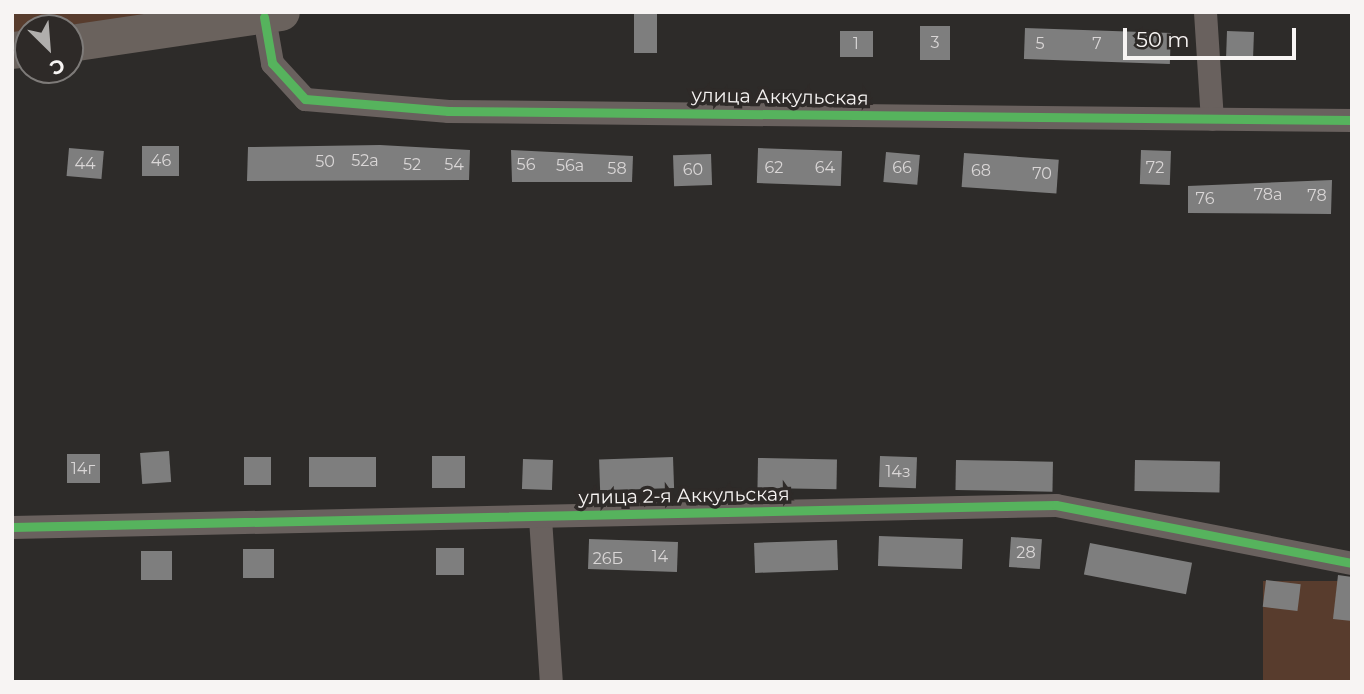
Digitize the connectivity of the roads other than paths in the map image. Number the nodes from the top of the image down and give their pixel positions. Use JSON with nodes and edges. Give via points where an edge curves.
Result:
{"nodes":[{"id":1,"x":1205,"y":12,"type":"edge"},
{"id":2,"x":273,"y":15,"type":"edge"},
{"id":3,"x":84,"y":41,"type":"edge"},
{"id":4,"x":1212,"y":119,"type":"junction"},
{"id":5,"x":1352,"y":120,"type":"edge"},
{"id":6,"x":540,"y":518,"type":"junction"},
{"id":7,"x":12,"y":527,"type":"edge"},
{"id":8,"x":1352,"y":563,"type":"edge"},
{"id":9,"x":551,"y":682,"type":"edge"}],
"edges":[{"from":1,"to":4,"type":"street"},
{"from":2,"to":3,"type":"main road"},
{"from":2,"to":4,"type":"street","name":"улица Аккульская","via":[[272,63],[305,100],[448,111]]},
{"from":4,"to":5,"type":"street","name":"улица Аккульская"},
{"from":6,"to":7,"type":"street","name":"улица 2-я Аккульская"},
{"from":6,"to":8,"type":"street","name":"улица 2-я Аккульская","via":[[1056,505]]},
{"from":6,"to":9,"type":"street"}]}
